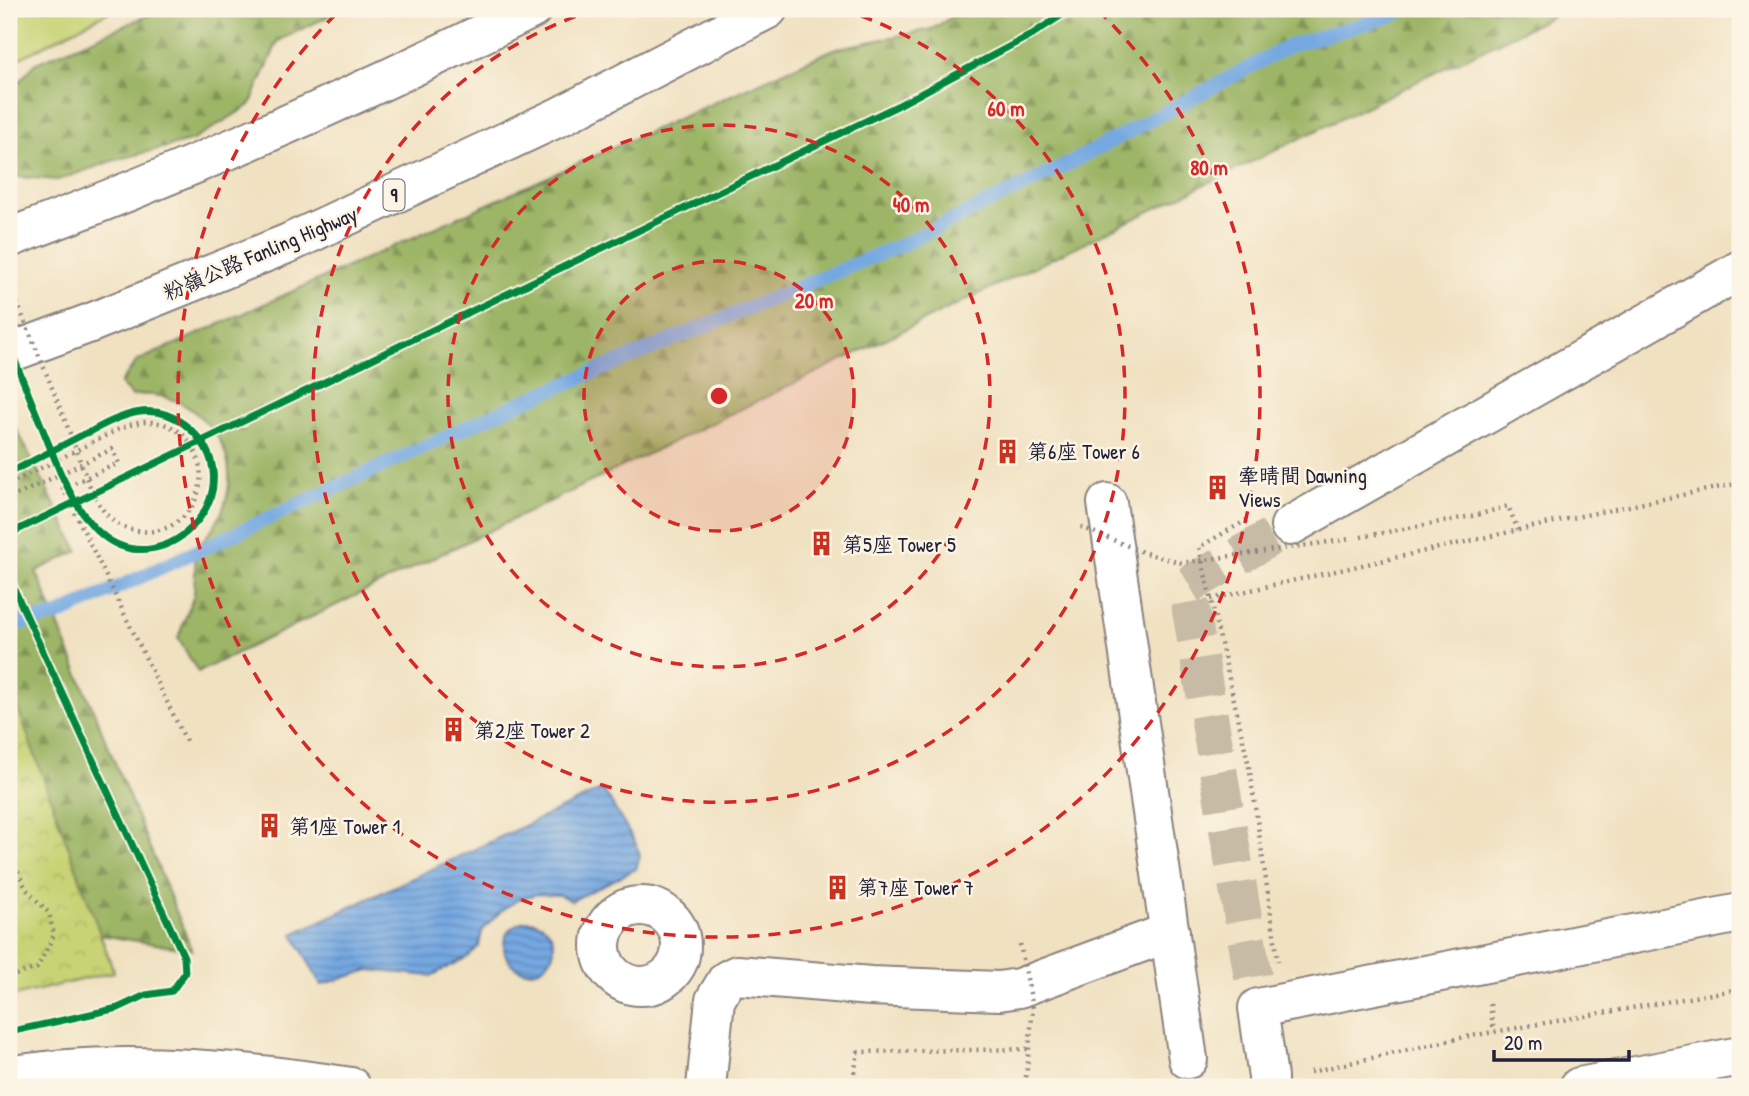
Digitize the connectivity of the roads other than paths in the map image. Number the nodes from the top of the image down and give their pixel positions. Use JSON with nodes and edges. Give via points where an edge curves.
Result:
{"nodes":[{"id":1,"x":532,"y":9,"type":"edge"},
{"id":2,"x":768,"y":9,"type":"edge"},
{"id":3,"x":9,"y":238,"type":"edge"},
{"id":4,"x":1740,"y":270,"type":"edge"},
{"id":5,"x":9,"y":353,"type":"edge"},
{"id":6,"x":1094,"y":515,"type":"road end"},
{"id":7,"x":1274,"y":519,"type":"tunnel mouth"},
{"id":8,"x":1740,"y":913,"type":"edge"},
{"id":9,"x":677,"y":928,"type":"junction"},
{"id":10,"x":1170,"y":932,"type":"junction"},
{"id":11,"x":665,"y":977,"type":"junction"},
{"id":12,"x":715,"y":1000,"type":"junction"},
{"id":13,"x":710,"y":1038,"type":"junction"},
{"id":14,"x":1740,"y":1056,"type":"edge"},
{"id":15,"x":1176,"y":1072,"type":"road end"},
{"id":16,"x":9,"y":1076,"type":"edge"},
{"id":17,"x":92,"y":1078,"type":"edge"},
{"id":18,"x":1676,"y":1079,"type":"edge"},
{"id":19,"x":1268,"y":1082,"type":"edge"},
{"id":20,"x":1625,"y":1083,"type":"edge"},
{"id":21,"x":308,"y":1084,"type":"edge"},
{"id":22,"x":352,"y":1087,"type":"edge"},
{"id":23,"x":706,"y":1087,"type":"edge"},
{"id":24,"x":1579,"y":1087,"type":"edge"}],
"edges":[{"from":1,"to":3,"type":"main road","via":[[312,115]]},
{"from":2,"to":5,"type":"main road","name":"粉嶺公路 Fanling Highway","number":"9","via":[[561,116],[289,243]]},
{"from":4,"to":7,"type":"main road"},
{"from":6,"to":10,"type":"main road"},
{"from":8,"to":19,"type":"main road","via":[[1264,986]]},
{"from":9,"to":11,"type":"main road","via":[[681,952]]},
{"from":9,"to":11,"type":"main road","via":[[660,910],[633,906],[620,911],[603,933],[603,960],[621,981],[647,986]]},
{"from":9,"to":12,"type":"main road"},
{"from":10,"to":12,"type":"main road","via":[[1019,988],[871,986],[737,975],[727,980]]},
{"from":10,"to":15,"type":"main road"},
{"from":11,"to":13,"type":"main road","via":[[704,1021]]},
{"from":12,"to":13,"type":"main road"},
{"from":13,"to":23,"type":"main road"},
{"from":14,"to":18,"type":"main road"},
{"from":16,"to":17,"type":"main road"},
{"from":17,"to":21,"type":"main road","via":[[164,1068]]},
{"from":18,"to":20,"type":"main road"},
{"from":20,"to":24,"type":"main road"},
{"from":21,"to":22,"type":"main road"}]}
